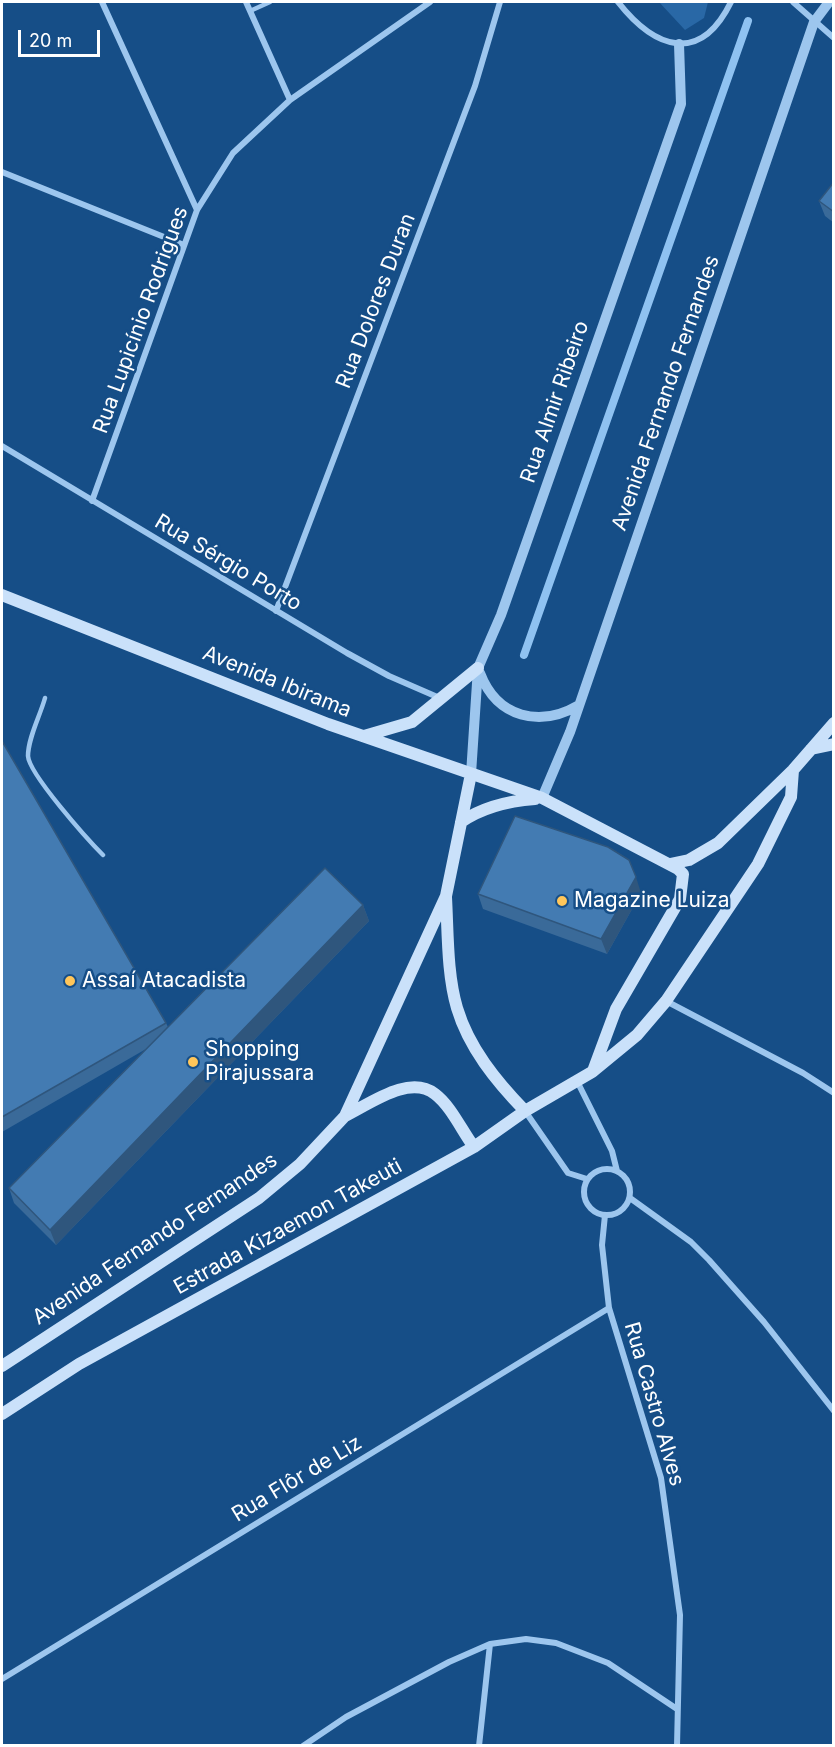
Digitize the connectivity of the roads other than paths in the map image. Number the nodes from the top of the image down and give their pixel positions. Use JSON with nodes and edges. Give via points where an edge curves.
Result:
{"nodes":[{"id":1,"x":102,"y":2,"type":"edge"},
{"id":2,"x":246,"y":2,"type":"edge"},
{"id":3,"x":270,"y":2,"type":"edge"},
{"id":4,"x":430,"y":2,"type":"edge"},
{"id":5,"x":501,"y":2,"type":"edge"},
{"id":6,"x":618,"y":2,"type":"edge"},
{"id":7,"x":731,"y":2,"type":"edge"},
{"id":8,"x":793,"y":2,"type":"edge"},
{"id":9,"x":829,"y":2,"type":"edge"},
{"id":10,"x":250,"y":11,"type":"junction"},
{"id":11,"x":814,"y":22,"type":"junction"},
{"id":12,"x":834,"y":38,"type":"edge"},
{"id":13,"x":679,"y":44,"type":"junction"},
{"id":14,"x":290,"y":100,"type":"junction"},
{"id":15,"x":2,"y":172,"type":"edge"},
{"id":16,"x":197,"y":210,"type":"junction"},
{"id":17,"x":184,"y":244,"type":"junction"},
{"id":18,"x":2,"y":446,"type":"edge"},
{"id":19,"x":92,"y":501,"type":"junction"},
{"id":20,"x":2,"y":595,"type":"edge"},
{"id":21,"x":276,"y":610,"type":"junction"},
{"id":22,"x":478,"y":668,"type":"junction"},
{"id":23,"x":45,"y":698,"type":"dead end"},
{"id":24,"x":442,"y":699,"type":"junction"},
{"id":25,"x":579,"y":705,"type":"junction"},
{"id":26,"x":834,"y":723,"type":"edge"},
{"id":27,"x":363,"y":736,"type":"junction"},
{"id":28,"x":834,"y":744,"type":"edge"},
{"id":29,"x":810,"y":749,"type":"junction"},
{"id":30,"x":793,"y":770,"type":"junction"},
{"id":31,"x":471,"y":774,"type":"junction"},
{"id":32,"x":542,"y":798,"type":"junction"},
{"id":33,"x":461,"y":822,"type":"junction"},
{"id":34,"x":103,"y":855,"type":"dead end"},
{"id":35,"x":670,"y":864,"type":"junction"},
{"id":36,"x":446,"y":896,"type":"junction"},
{"id":37,"x":666,"y":1001,"type":"junction"},
{"id":38,"x":592,"y":1072,"type":"junction"},
{"id":39,"x":577,"y":1081,"type":"junction"},
{"id":40,"x":834,"y":1093,"type":"edge"},
{"id":41,"x":525,"y":1111,"type":"junction"},
{"id":42,"x":345,"y":1116,"type":"junction"},
{"id":43,"x":474,"y":1147,"type":"junction"},
{"id":44,"x":617,"y":1171,"type":"junction"},
{"id":45,"x":587,"y":1179,"type":"junction"},
{"id":46,"x":630,"y":1198,"type":"junction"},
{"id":47,"x":605,"y":1215,"type":"junction"},
{"id":48,"x":609,"y":1308,"type":"junction"},
{"id":49,"x":2,"y":1366,"type":"edge"},
{"id":50,"x":834,"y":1411,"type":"edge"},
{"id":51,"x":2,"y":1414,"type":"edge"},
{"id":52,"x":490,"y":1644,"type":"junction"},
{"id":53,"x":2,"y":1679,"type":"edge"},
{"id":54,"x":677,"y":1709,"type":"junction"},
{"id":55,"x":303,"y":1746,"type":"edge"},
{"id":56,"x":479,"y":1746,"type":"edge"},
{"id":57,"x":677,"y":1746,"type":"edge"}],
"edges":[{"from":1,"to":16,"type":"street"},
{"from":2,"to":10,"type":"street"},
{"from":3,"to":10,"type":"lane"},
{"from":4,"to":14,"type":"street","name":"Rua Lupicínio Rodrigues"},
{"from":5,"to":21,"type":"street","name":"Rua Dolores Duran","via":[[475,86]]},
{"from":6,"to":13,"type":"street","via":[[646,30],[662,41]]},
{"from":7,"to":13,"type":"street","via":[[710,34]]},
{"from":8,"to":11,"type":"street"},
{"from":9,"to":11,"type":"street","name":"Avenida Fernando Fernandes"},
{"from":10,"to":14,"type":"street"},
{"from":11,"to":12,"type":"street"},
{"from":11,"to":25,"type":"street","name":"Avenida Fernando Fernandes"},
{"from":13,"to":22,"type":"street","name":"Rua Almir Ribeiro","via":[[681,104],[501,615]]},
{"from":14,"to":16,"type":"street","name":"Rua Lupicínio Rodrigues","via":[[233,153]]},
{"from":15,"to":17,"type":"street"},
{"from":16,"to":17,"type":"street","name":"Rua Lupicínio Rodrigues"},
{"from":17,"to":19,"type":"street","name":"Rua Lupicínio Rodrigues"},
{"from":18,"to":19,"type":"street","name":"Rua Sérgio Porto"},
{"from":19,"to":21,"type":"street","name":"Rua Sérgio Porto"},
{"from":20,"to":27,"type":"main road","name":"Avenida Ibirama"},
{"from":21,"to":24,"type":"street","name":"Rua Sérgio Porto","via":[[389,676]]},
{"from":22,"to":24,"type":"main road"},
{"from":22,"to":25,"type":"street","via":[[492,697],[520,714],[551,717]]},
{"from":22,"to":31,"type":"street","name":"Rua Almir Ribeiro"},
{"from":23,"to":34,"type":"lane","via":[[29,748],[31,766],[70,820]]},
{"from":24,"to":27,"type":"main road","via":[[412,722]]},
{"from":25,"to":32,"type":"street","name":"Avenida Fernando Fernandes"},
{"from":26,"to":29,"type":"main road"},
{"from":27,"to":31,"type":"main road","name":"Avenida Ibirama"},
{"from":28,"to":29,"type":"main road"},
{"from":29,"to":30,"type":"main road"},
{"from":30,"to":35,"type":"main road","via":[[714,846],[689,860]]},
{"from":30,"to":37,"type":"main road","name":"Estrada Kizaemon Takeuti","via":[[792,797],[758,864]]},
{"from":31,"to":32,"type":"main road","name":"Avenida Ibirama"},
{"from":31,"to":33,"type":"main road","name":"Avenida Fernando Fernandes"},
{"from":32,"to":33,"type":"main road","via":[[498,805]]},
{"from":32,"to":35,"type":"main road","name":"Avenida Ibirama"},
{"from":33,"to":36,"type":"main road","name":"Avenida Fernando Fernandes"},
{"from":35,"to":38,"type":"main road","via":[[683,874],[681,899],[616,1009]]},
{"from":36,"to":41,"type":"main road","via":[[456,1007],[495,1079]]},
{"from":36,"to":42,"type":"main road","name":"Avenida Fernando Fernandes"},
{"from":37,"to":38,"type":"main road","name":"Estrada Kizaemon Takeuti","via":[[637,1035]]},
{"from":37,"to":40,"type":"street"},
{"from":38,"to":39,"type":"main road","name":"Estrada Kizaemon Takeuti"},
{"from":39,"to":41,"type":"main road","name":"Estrada Kizaemon Takeuti"},
{"from":39,"to":44,"type":"street","via":[[612,1151]]},
{"from":41,"to":43,"type":"main road","name":"Estrada Kizaemon Takeuti"},
{"from":41,"to":45,"type":"street","via":[[568,1173]]},
{"from":42,"to":43,"type":"main road","via":[[398,1090],[415,1087],[435,1094]]},
{"from":42,"to":49,"type":"main road","name":"Avenida Fernando Fernandes","via":[[300,1164],[259,1198]]},
{"from":43,"to":51,"type":"main road","name":"Estrada Kizaemon Takeuti","via":[[79,1364]]},
{"from":44,"to":45,"type":"street","via":[[601,1169]]},
{"from":44,"to":46,"type":"street","via":[[628,1182]]},
{"from":45,"to":47,"type":"street","via":[[583,1194],[590,1208]]},
{"from":46,"to":47,"type":"street","via":[[620,1211]]},
{"from":46,"to":50,"type":"street","via":[[691,1242],[709,1260]]},
{"from":47,"to":48,"type":"street","name":"Rua Castro Alves","via":[[602,1245]]},
{"from":48,"to":53,"type":"street","name":"Rua Flôr de Liz"},
{"from":48,"to":54,"type":"street","name":"Rua Castro Alves","via":[[661,1479],[680,1615]]},
{"from":52,"to":54,"type":"street","via":[[526,1639],[556,1643],[608,1663]]},
{"from":52,"to":55,"type":"street","via":[[346,1718]]},
{"from":52,"to":56,"type":"street"},
{"from":54,"to":57,"type":"street","name":"Rua Castro Alves"}]}
